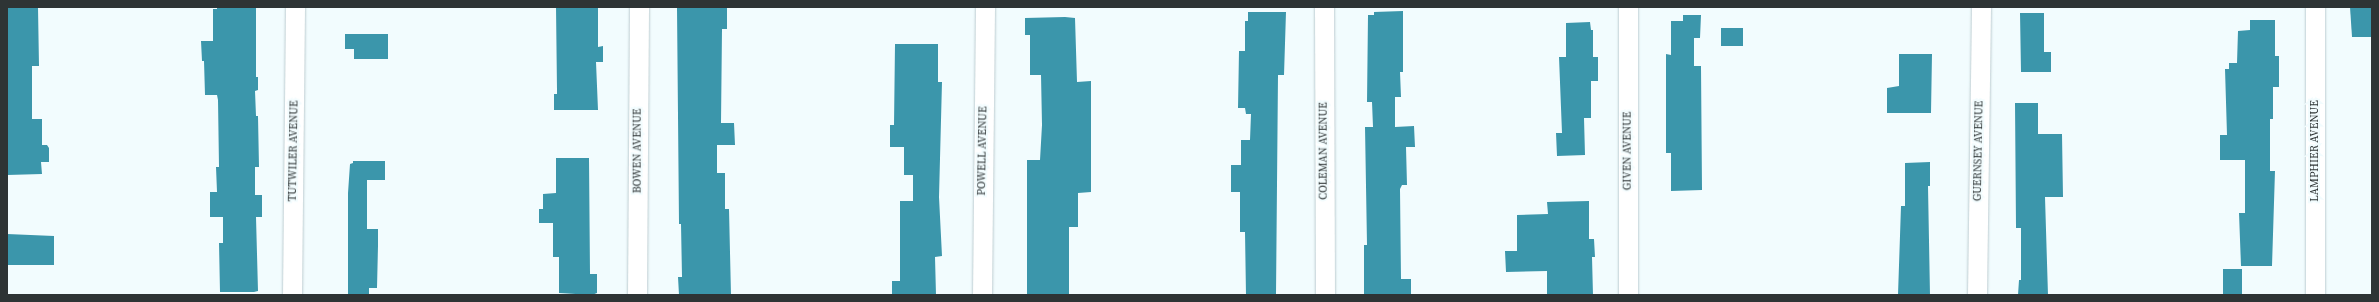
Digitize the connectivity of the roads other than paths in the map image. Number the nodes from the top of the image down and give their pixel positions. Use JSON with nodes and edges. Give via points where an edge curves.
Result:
{"nodes":[{"id":1,"x":295,"y":7,"type":"edge"},
{"id":2,"x":639,"y":7,"type":"edge"},
{"id":3,"x":984,"y":7,"type":"edge"},
{"id":4,"x":1324,"y":7,"type":"edge"},
{"id":5,"x":1628,"y":7,"type":"edge"},
{"id":6,"x":1981,"y":7,"type":"edge"},
{"id":7,"x":2315,"y":7,"type":"edge"},
{"id":8,"x":292,"y":295,"type":"edge"},
{"id":9,"x":637,"y":295,"type":"edge"},
{"id":10,"x":982,"y":295,"type":"edge"},
{"id":11,"x":1325,"y":295,"type":"edge"},
{"id":12,"x":1628,"y":295,"type":"edge"},
{"id":13,"x":1977,"y":295,"type":"edge"},
{"id":14,"x":2315,"y":295,"type":"edge"}],
"edges":[{"from":1,"to":8,"type":"street","name":"TUTWILER AVENUE"},
{"from":2,"to":9,"type":"street","name":"BOWEN AVENUE"},
{"from":3,"to":10,"type":"street","name":"POWELL AVENUE"},
{"from":4,"to":11,"type":"street","name":"COLEMAN AVENUE"},
{"from":5,"to":12,"type":"street","name":"GIVEN AVENUE"},
{"from":6,"to":13,"type":"street","name":"GUERNSEY AVENUE"},
{"from":7,"to":14,"type":"street","name":"LAMPHIER AVENUE"}]}
